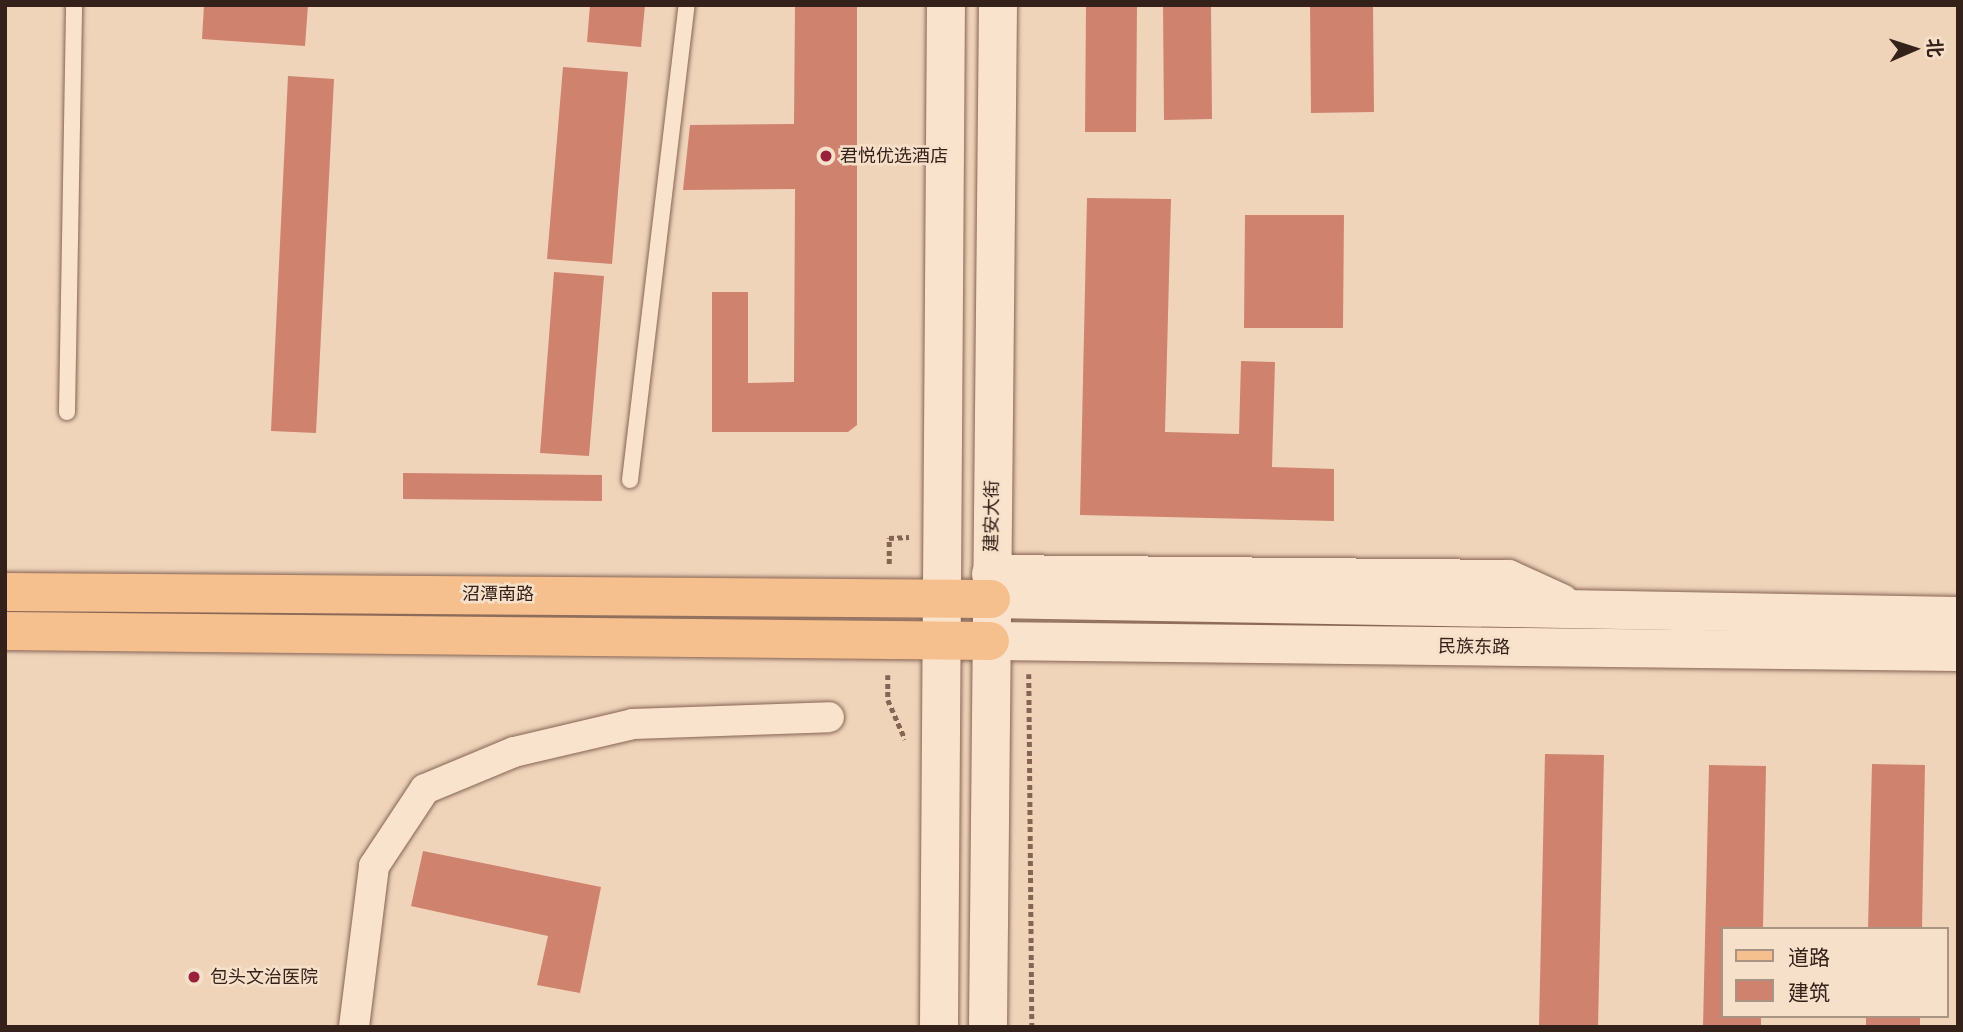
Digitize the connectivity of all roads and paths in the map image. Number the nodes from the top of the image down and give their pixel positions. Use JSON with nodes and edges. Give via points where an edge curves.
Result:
{"nodes":[{"id":1,"x":74,"y":5,"type":"edge"},
{"id":2,"x":687,"y":5,"type":"edge"},
{"id":3,"x":946,"y":5,"type":"edge"},
{"id":4,"x":998,"y":5,"type":"edge"},
{"id":5,"x":67,"y":412,"type":"dead end"},
{"id":6,"x":630,"y":480,"type":"dead end"},
{"id":7,"x":991,"y":587,"type":"junction"},
{"id":8,"x":5,"y":592,"type":"edge"},
{"id":9,"x":940,"y":596,"type":"junction"},
{"id":10,"x":1958,"y":616,"type":"edge"},
{"id":11,"x":5,"y":631,"type":"edge"},
{"id":12,"x":940,"y":640,"type":"junction"},
{"id":13,"x":990,"y":642,"type":"junction"},
{"id":14,"x":1030,"y":642,"type":"junction"},
{"id":15,"x":1958,"y":652,"type":"edge"},
{"id":16,"x":829,"y":718,"type":"dead end"},
{"id":17,"x":354,"y":1027,"type":"edge"},
{"id":18,"x":939,"y":1027,"type":"edge"},
{"id":19,"x":988,"y":1027,"type":"edge"},
{"id":20,"x":1032,"y":1027,"type":"edge"}],
"edges":[{"from":1,"to":5,"type":"lane"},
{"from":2,"to":6,"type":"lane"},
{"from":3,"to":9,"type":"main road"},
{"from":4,"to":7,"type":"main road","name":"建安大街"},
{"from":7,"to":9,"type":"main road","name":"沼潭南路"},
{"from":7,"to":10,"type":"main road","via":[[1576,610]]},
{"from":7,"to":13,"type":"main road","name":"建安大街"},
{"from":8,"to":9,"type":"main road","name":"沼潭南路"},
{"from":9,"to":12,"type":"main road"},
{"from":11,"to":12,"type":"main road"},
{"from":12,"to":13,"type":"main road"},
{"from":12,"to":18,"type":"main road"},
{"from":13,"to":14,"type":"main road","name":"民族东路"},
{"from":13,"to":19,"type":"main road","name":"建安大街"},
{"from":14,"to":15,"type":"main road","name":"民族东路"},
{"from":14,"to":20,"type":"path"},
{"from":16,"to":17,"type":"street","via":[[633,724],[514,752],[425,789],[374,866]]}]}
